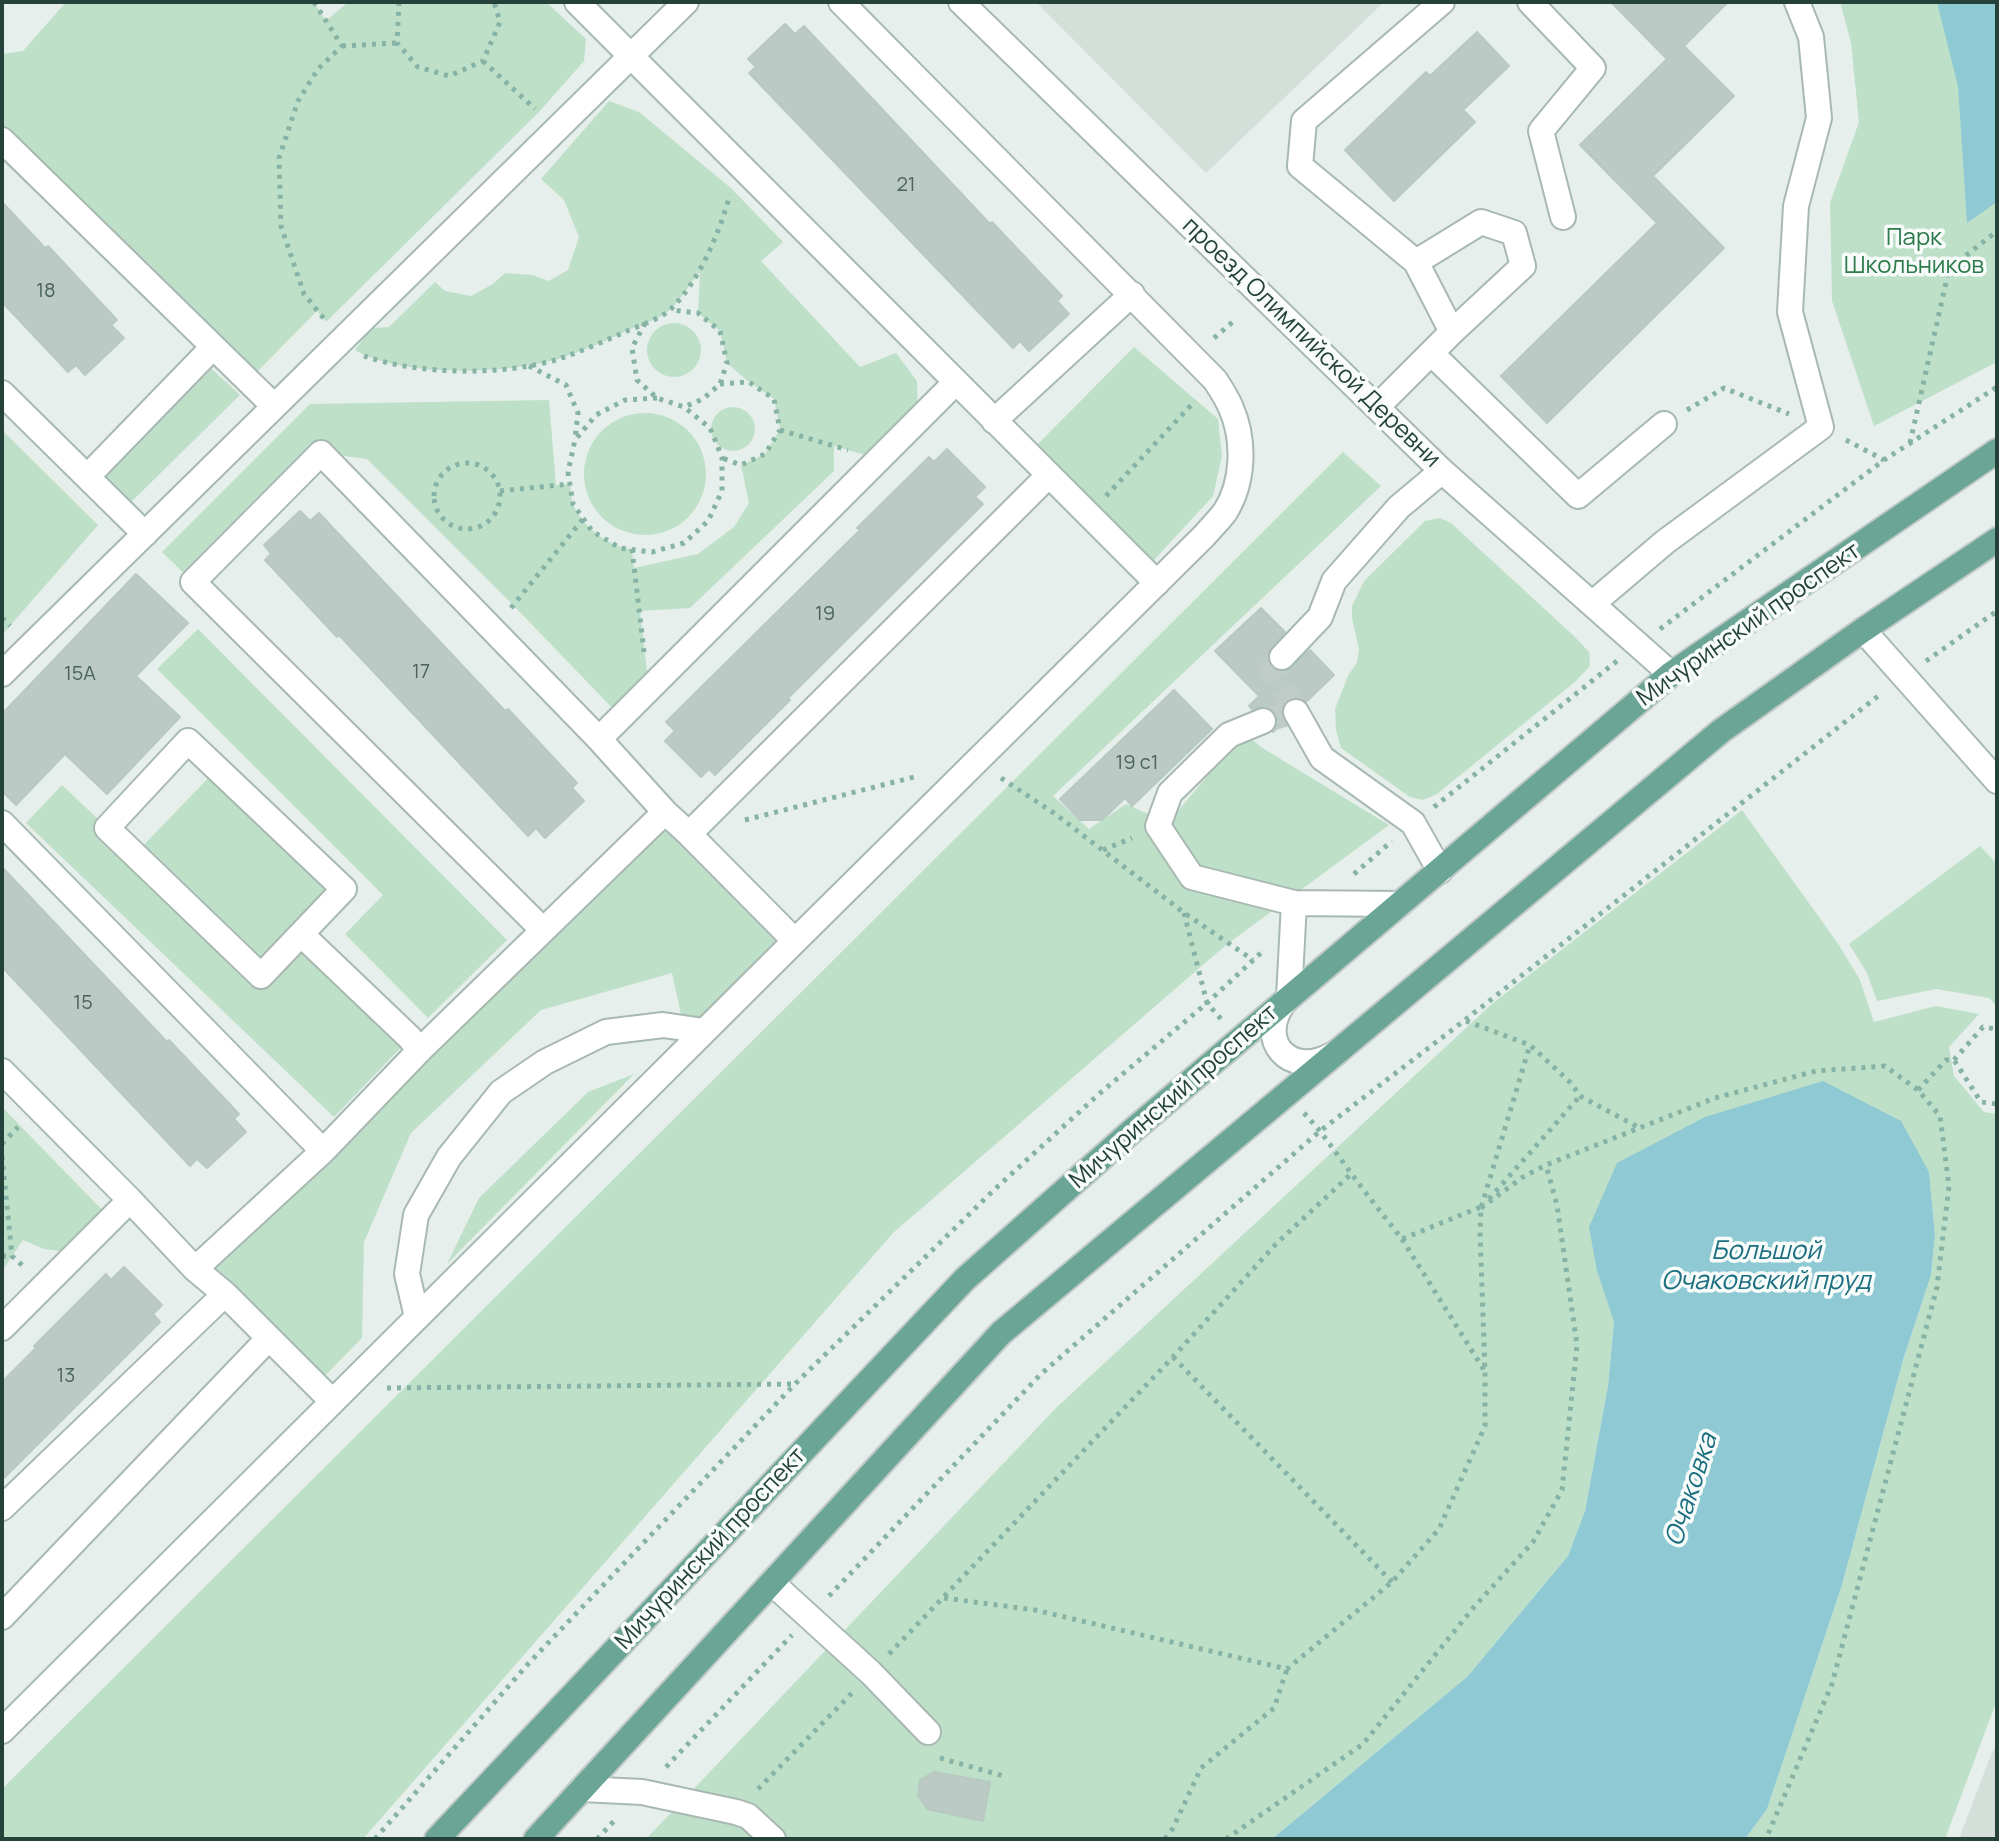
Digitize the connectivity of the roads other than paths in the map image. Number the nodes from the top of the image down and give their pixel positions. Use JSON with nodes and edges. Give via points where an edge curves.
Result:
{"nodes":[{"id":1,"x":577,"y":2,"type":"edge"},
{"id":2,"x":686,"y":2,"type":"edge"},
{"id":3,"x":841,"y":2,"type":"edge"},
{"id":4,"x":961,"y":2,"type":"edge"},
{"id":5,"x":1442,"y":2,"type":"edge"},
{"id":6,"x":1530,"y":2,"type":"edge"},
{"id":7,"x":1797,"y":2,"type":"edge"},
{"id":8,"x":631,"y":56,"type":"junction"},
{"id":9,"x":2,"y":140,"type":"edge"},
{"id":10,"x":1563,"y":217,"type":"dead end"},
{"id":11,"x":1416,"y":262,"type":"junction"},
{"id":12,"x":1132,"y":294,"type":"junction"},
{"id":13,"x":1452,"y":332,"type":"junction"},
{"id":14,"x":213,"y":347,"type":"junction"},
{"id":15,"x":1431,"y":353,"type":"junction"},
{"id":16,"x":956,"y":382,"type":"junction"},
{"id":17,"x":2,"y":393,"type":"edge"},
{"id":18,"x":274,"y":406,"type":"junction"},
{"id":19,"x":1377,"y":407,"type":"junction"},
{"id":20,"x":994,"y":421,"type":"junction"},
{"id":21,"x":1664,"y":424,"type":"road end"},
{"id":22,"x":1997,"y":451,"type":"edge"},
{"id":23,"x":1442,"y":471,"type":"junction"},
{"id":24,"x":1048,"y":476,"type":"junction"},
{"id":25,"x":87,"y":477,"type":"junction"},
{"id":26,"x":145,"y":534,"type":"junction"},
{"id":27,"x":1997,"y":540,"type":"edge"},
{"id":28,"x":1157,"y":583,"type":"junction"},
{"id":29,"x":1592,"y":604,"type":"junction"},
{"id":30,"x":1863,"y":630,"type":"junction"},
{"id":31,"x":1282,"y":657,"type":"dead end"},
{"id":32,"x":2,"y":674,"type":"edge"},
{"id":33,"x":1671,"y":674,"type":"junction"},
{"id":34,"x":1296,"y":712,"type":"dead end"},
{"id":35,"x":1263,"y":721,"type":"tunnel mouth"},
{"id":36,"x":599,"y":739,"type":"junction"},
{"id":37,"x":1997,"y":781,"type":"edge"},
{"id":38,"x":665,"y":812,"type":"junction"},
{"id":39,"x":2,"y":823,"type":"edge"},
{"id":40,"x":689,"y":834,"type":"junction"},
{"id":41,"x":1440,"y":871,"type":"junction"},
{"id":42,"x":1294,"y":903,"type":"junction"},
{"id":43,"x":1400,"y":904,"type":"junction"},
{"id":44,"x":543,"y":930,"type":"junction"},
{"id":45,"x":301,"y":934,"type":"junction"},
{"id":46,"x":795,"y":941,"type":"junction"},
{"id":47,"x":1287,"y":999,"type":"junction"},
{"id":48,"x":704,"y":1031,"type":"junction"},
{"id":49,"x":419,"y":1051,"type":"junction"},
{"id":50,"x":1332,"y":1055,"type":"junction"},
{"id":51,"x":2,"y":1071,"type":"edge"},
{"id":52,"x":323,"y":1151,"type":"junction"},
{"id":53,"x":130,"y":1200,"type":"junction"},
{"id":54,"x":195,"y":1269,"type":"junction"},
{"id":55,"x":225,"y":1294,"type":"junction"},
{"id":56,"x":417,"y":1317,"type":"junction"},
{"id":57,"x":2,"y":1328,"type":"edge"},
{"id":58,"x":269,"y":1338,"type":"junction"},
{"id":59,"x":339,"y":1395,"type":"junction"},
{"id":60,"x":2,"y":1508,"type":"edge"},
{"id":61,"x":772,"y":1583,"type":"junction"},
{"id":62,"x":2,"y":1617,"type":"edge"},
{"id":63,"x":2,"y":1731,"type":"edge"},
{"id":64,"x":928,"y":1732,"type":"road end"},
{"id":65,"x":582,"y":1789,"type":"junction"},
{"id":66,"x":437,"y":1839,"type":"edge"},
{"id":67,"x":536,"y":1839,"type":"edge"},
{"id":68,"x":773,"y":1839,"type":"edge"}],
"edges":[{"from":1,"to":8,"type":"street"},
{"from":2,"to":8,"type":"street"},
{"from":3,"to":12,"type":"street"},
{"from":4,"to":19,"type":"street","name":"проезд Олимпийской Деревни"},
{"from":5,"to":11,"type":"street","via":[[1304,121],[1301,151],[1300,166]]},
{"from":6,"to":10,"type":"street","via":[[1593,68],[1541,131]]},
{"from":7,"to":29,"type":"street","via":[[1811,37],[1819,118],[1796,206],[1790,312],[1821,427],[1665,542]]},
{"from":8,"to":16,"type":"street"},
{"from":8,"to":18,"type":"street"},
{"from":9,"to":14,"type":"street"},
{"from":11,"to":13,"type":"street"},
{"from":11,"to":13,"type":"street","via":[[1481,222],[1514,233],[1523,266]]},
{"from":12,"to":20,"type":"street"},
{"from":12,"to":28,"type":"street","via":[[1215,380],[1239,432],[1237,485],[1225,511]]},
{"from":13,"to":15,"type":"street"},
{"from":14,"to":18,"type":"street"},
{"from":14,"to":25,"type":"street"},
{"from":15,"to":19,"type":"street"},
{"from":15,"to":21,"type":"street","via":[[1578,496]]},
{"from":16,"to":20,"type":"street"},
{"from":16,"to":36,"type":"street"},
{"from":17,"to":25,"type":"street"},
{"from":18,"to":26,"type":"street"},
{"from":19,"to":23,"type":"street","name":"проезд Олимпийской Деревни"},
{"from":20,"to":24,"type":"street"},
{"from":22,"to":33,"type":"main road","name":"Мичуринский проспект"},
{"from":23,"to":29,"type":"street","name":"проезд Олимпийской Деревни"},
{"from":23,"to":31,"type":"street","via":[[1399,507],[1334,581],[1320,617]]},
{"from":24,"to":28,"type":"street"},
{"from":24,"to":40,"type":"street"},
{"from":25,"to":26,"type":"street"},
{"from":26,"to":32,"type":"street"},
{"from":27,"to":30,"type":"main road"},
{"from":28,"to":46,"type":"street"},
{"from":29,"to":33,"type":"street","name":"проезд Олимпийской Деревни"},
{"from":30,"to":37,"type":"street"},
{"from":30,"to":50,"type":"main road","via":[[1721,731]]},
{"from":33,"to":41,"type":"main road","name":"Мичуринский проспект"},
{"from":34,"to":41,"type":"street","via":[[1322,758],[1413,823]]},
{"from":35,"to":42,"type":"street","via":[[1229,735],[1170,793],[1158,826],[1192,877]]},
{"from":36,"to":38,"type":"street"},
{"from":36,"to":44,"type":"street","via":[[321,453],[193,582]]},
{"from":38,"to":40,"type":"street"},
{"from":38,"to":44,"type":"street"},
{"from":39,"to":52,"type":"street"},
{"from":40,"to":46,"type":"street"},
{"from":41,"to":43,"type":"main road","name":"Мичуринский проспект"},
{"from":42,"to":43,"type":"street"},
{"from":42,"to":47,"type":"street"},
{"from":43,"to":47,"type":"main road","name":"Мичуринский проспект"},
{"from":44,"to":49,"type":"street"},
{"from":45,"to":45,"type":"street","via":[[261,976],[107,828],[188,741],[344,889]]},
{"from":45,"to":49,"type":"street"},
{"from":46,"to":48,"type":"street"},
{"from":47,"to":50,"type":"street","via":[[1273,1025],[1281,1051],[1305,1064]]},
{"from":47,"to":66,"type":"main road","name":"Мичуринский проспект","via":[[965,1279]]},
{"from":48,"to":56,"type":"street"},
{"from":48,"to":56,"type":"street","via":[[663,1025],[606,1032],[545,1062],[501,1092],[449,1157],[416,1215],[407,1274]]},
{"from":49,"to":52,"type":"street"},
{"from":50,"to":61,"type":"main road","via":[[1001,1333]]},
{"from":51,"to":53,"type":"street"},
{"from":52,"to":54,"type":"street"},
{"from":53,"to":54,"type":"street"},
{"from":53,"to":57,"type":"street"},
{"from":54,"to":55,"type":"street"},
{"from":55,"to":58,"type":"street"},
{"from":55,"to":60,"type":"street"},
{"from":56,"to":59,"type":"street"},
{"from":58,"to":59,"type":"street"},
{"from":58,"to":62,"type":"street"},
{"from":59,"to":63,"type":"street"},
{"from":61,"to":64,"type":"street"},
{"from":61,"to":65,"type":"main road"},
{"from":65,"to":67,"type":"main road"},
{"from":65,"to":68,"type":"street","via":[[642,1792],[736,1812]]}]}
